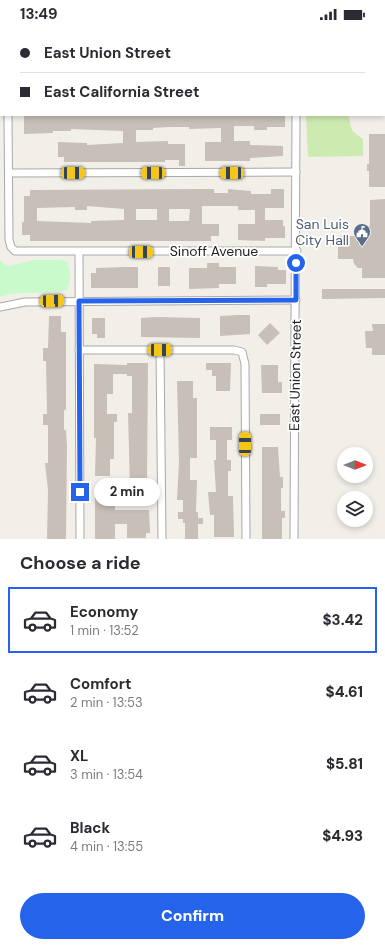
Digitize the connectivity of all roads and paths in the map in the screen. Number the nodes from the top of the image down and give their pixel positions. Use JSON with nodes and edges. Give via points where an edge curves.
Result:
{"nodes":[{"id":1,"x":8,"y":116,"type":"edge"},
{"id":2,"x":296,"y":116,"type":"edge"},
{"id":3,"x":296,"y":172,"type":"junction"},
{"id":4,"x":9,"y":174,"type":"junction"},
{"id":5,"x":297,"y":251,"type":"junction"},
{"id":6,"x":79,"y":252,"type":"junction"},
{"id":7,"x":296,"y":300,"type":"junction"},
{"id":8,"x":79,"y":301,"type":"junction"},
{"id":9,"x":0,"y":307,"type":"edge"},
{"id":10,"x":79,"y":350,"type":"junction"},
{"id":11,"x":160,"y":350,"type":"junction"},
{"id":12,"x":80,"y":539,"type":"edge"},
{"id":13,"x":162,"y":539,"type":"edge"},
{"id":14,"x":246,"y":539,"type":"edge"},
{"id":15,"x":294,"y":539,"type":"edge"}],
"edges":[{"from":1,"to":4,"type":"street"},
{"from":2,"to":3,"type":"street","name":"East Union Street"},
{"from":3,"to":4,"type":"street"},
{"from":3,"to":5,"type":"street","name":"East Union Street"},
{"from":4,"to":6,"type":"street","name":"Sinoff Avenue","via":[[9,240],[13,250]]},
{"from":5,"to":6,"type":"street","name":"Sinoff Avenue"},
{"from":5,"to":7,"type":"street","name":"East Union Street"},
{"from":6,"to":8,"type":"street"},
{"from":7,"to":8,"type":"street"},
{"from":7,"to":15,"type":"street","name":"East Union Street"},
{"from":8,"to":9,"type":"street","via":[[25,302]]},
{"from":8,"to":10,"type":"street"},
{"from":10,"to":11,"type":"street"},
{"from":10,"to":12,"type":"street"},
{"from":11,"to":13,"type":"street"},
{"from":11,"to":14,"type":"street","via":[[242,352],[245,364]]}]}
